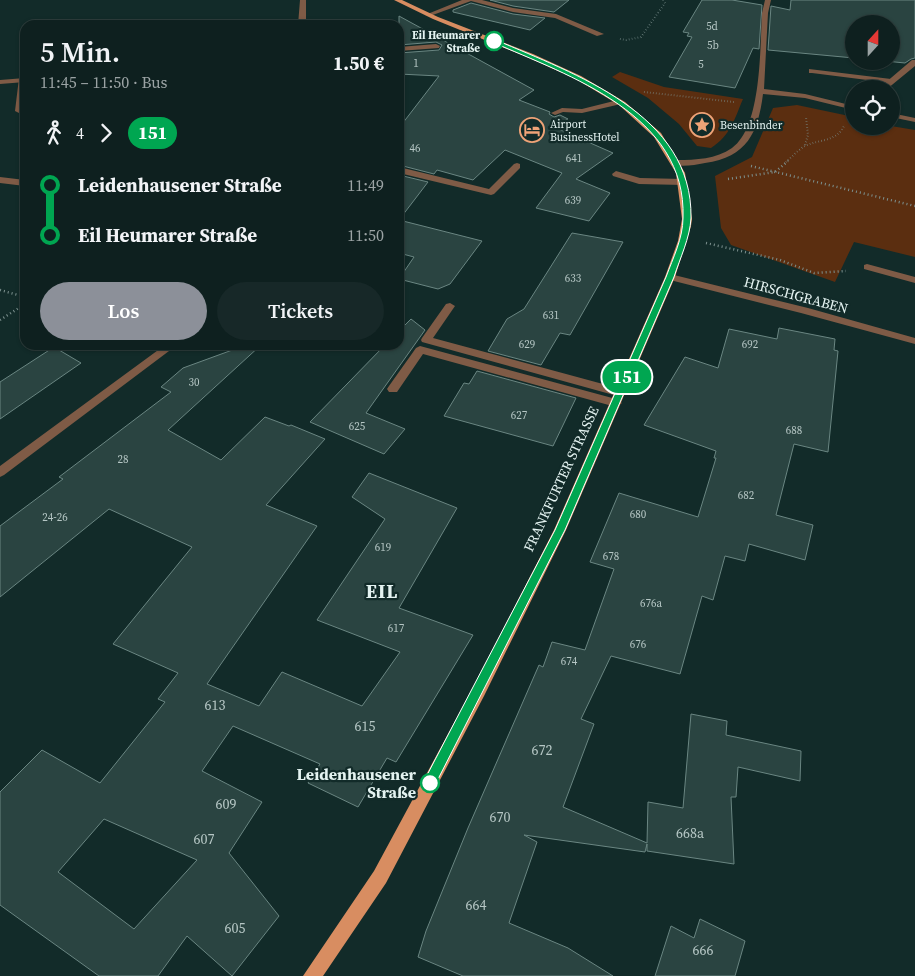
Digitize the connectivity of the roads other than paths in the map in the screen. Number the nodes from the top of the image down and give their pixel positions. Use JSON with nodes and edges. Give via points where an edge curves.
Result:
{"nodes":[{"id":1,"x":303,"y":0,"type":"edge"},
{"id":2,"x":397,"y":0,"type":"edge"},
{"id":3,"x":468,"y":0,"type":"edge"},
{"id":4,"x":474,"y":0,"type":"edge"},
{"id":5,"x":768,"y":0,"type":"edge"},
{"id":6,"x":428,"y":15,"type":"junction"},
{"id":7,"x":302,"y":20,"type":"edge"},
{"id":8,"x":600,"y":34,"type":"road end"},
{"id":9,"x":436,"y":46,"type":"dead end"},
{"id":10,"x":404,"y":49,"type":"edge"},
{"id":11,"x":915,"y":62,"type":"edge"},
{"id":12,"x":812,"y":71,"type":"dead end"},
{"id":13,"x":20,"y":80,"type":"edge"},
{"id":14,"x":884,"y":80,"type":"edge"},
{"id":15,"x":893,"y":80,"type":"edge"},
{"id":16,"x":0,"y":82,"type":"edge"},
{"id":17,"x":760,"y":91,"type":"junction"},
{"id":18,"x":618,"y":102,"type":"junction"},
{"id":19,"x":20,"y":106,"type":"edge"},
{"id":20,"x":845,"y":106,"type":"edge"},
{"id":21,"x":19,"y":112,"type":"dead end"},
{"id":22,"x":555,"y":113,"type":"dead end"},
{"id":23,"x":900,"y":117,"type":"edge"},
{"id":24,"x":915,"y":120,"type":"edge"},
{"id":25,"x":677,"y":163,"type":"junction"},
{"id":26,"x":517,"y":166,"type":"dead end"},
{"id":27,"x":404,"y":171,"type":"edge"},
{"id":28,"x":616,"y":174,"type":"dead end"},
{"id":29,"x":0,"y":180,"type":"edge"},
{"id":30,"x":20,"y":182,"type":"edge"},
{"id":31,"x":683,"y":182,"type":"junction"},
{"id":32,"x":867,"y":267,"type":"road end"},
{"id":33,"x":670,"y":277,"type":"junction"},
{"id":34,"x":915,"y":280,"type":"edge"},
{"id":35,"x":450,"y":306,"type":"dead end"},
{"id":36,"x":915,"y":341,"type":"edge"},
{"id":37,"x":165,"y":350,"type":"edge"},
{"id":38,"x":393,"y":389,"type":"dead end"},
{"id":39,"x":618,"y":398,"type":"junction"},
{"id":40,"x":2,"y":468,"type":"edge"},
{"id":41,"x":312,"y":976,"type":"edge"}],
"edges":[{"from":1,"to":7,"type":"street"},
{"from":2,"to":6,"type":"main road","name":"FRANKFURTER STRASSE"},
{"from":3,"to":6,"type":"street"},
{"from":4,"to":8,"type":"street","via":[[556,16]]},
{"from":5,"to":17,"type":"street"},
{"from":6,"to":18,"type":"main road","name":"FRANKFURTER STRASSE","via":[[555,66]]},
{"from":9,"to":10,"type":"street"},
{"from":11,"to":15,"type":"street"},
{"from":12,"to":14,"type":"street"},
{"from":13,"to":16,"type":"street"},
{"from":17,"to":20,"type":"street","via":[[805,96]]},
{"from":17,"to":25,"type":"street","via":[[756,116],[744,143],[708,162]]},
{"from":18,"to":22,"type":"street","via":[[582,111]]},
{"from":18,"to":25,"type":"main road","name":"FRANKFURTER STRASSE","via":[[656,132]]},
{"from":19,"to":21,"type":"street"},
{"from":23,"to":24,"type":"street"},
{"from":25,"to":31,"type":"main road","name":"FRANKFURTER STRASSE"},
{"from":26,"to":27,"type":"street","via":[[491,192]]},
{"from":28,"to":31,"type":"street","via":[[639,181]]},
{"from":29,"to":30,"type":"street"},
{"from":31,"to":33,"type":"main road","name":"FRANKFURTER STRASSE","via":[[687,220]]},
{"from":32,"to":34,"type":"street"},
{"from":33,"to":36,"type":"street","name":"HIRSCHGRABEN"},
{"from":33,"to":39,"type":"main road","name":"FRANKFURTER STRASSE"},
{"from":35,"to":39,"type":"street","via":[[426,340]]},
{"from":37,"to":40,"type":"street"},
{"from":38,"to":39,"type":"street","via":[[420,350]]},
{"from":39,"to":41,"type":"main road","name":"FRANKFURTER STRASSE","via":[[560,530],[479,691],[380,877]]}]}
